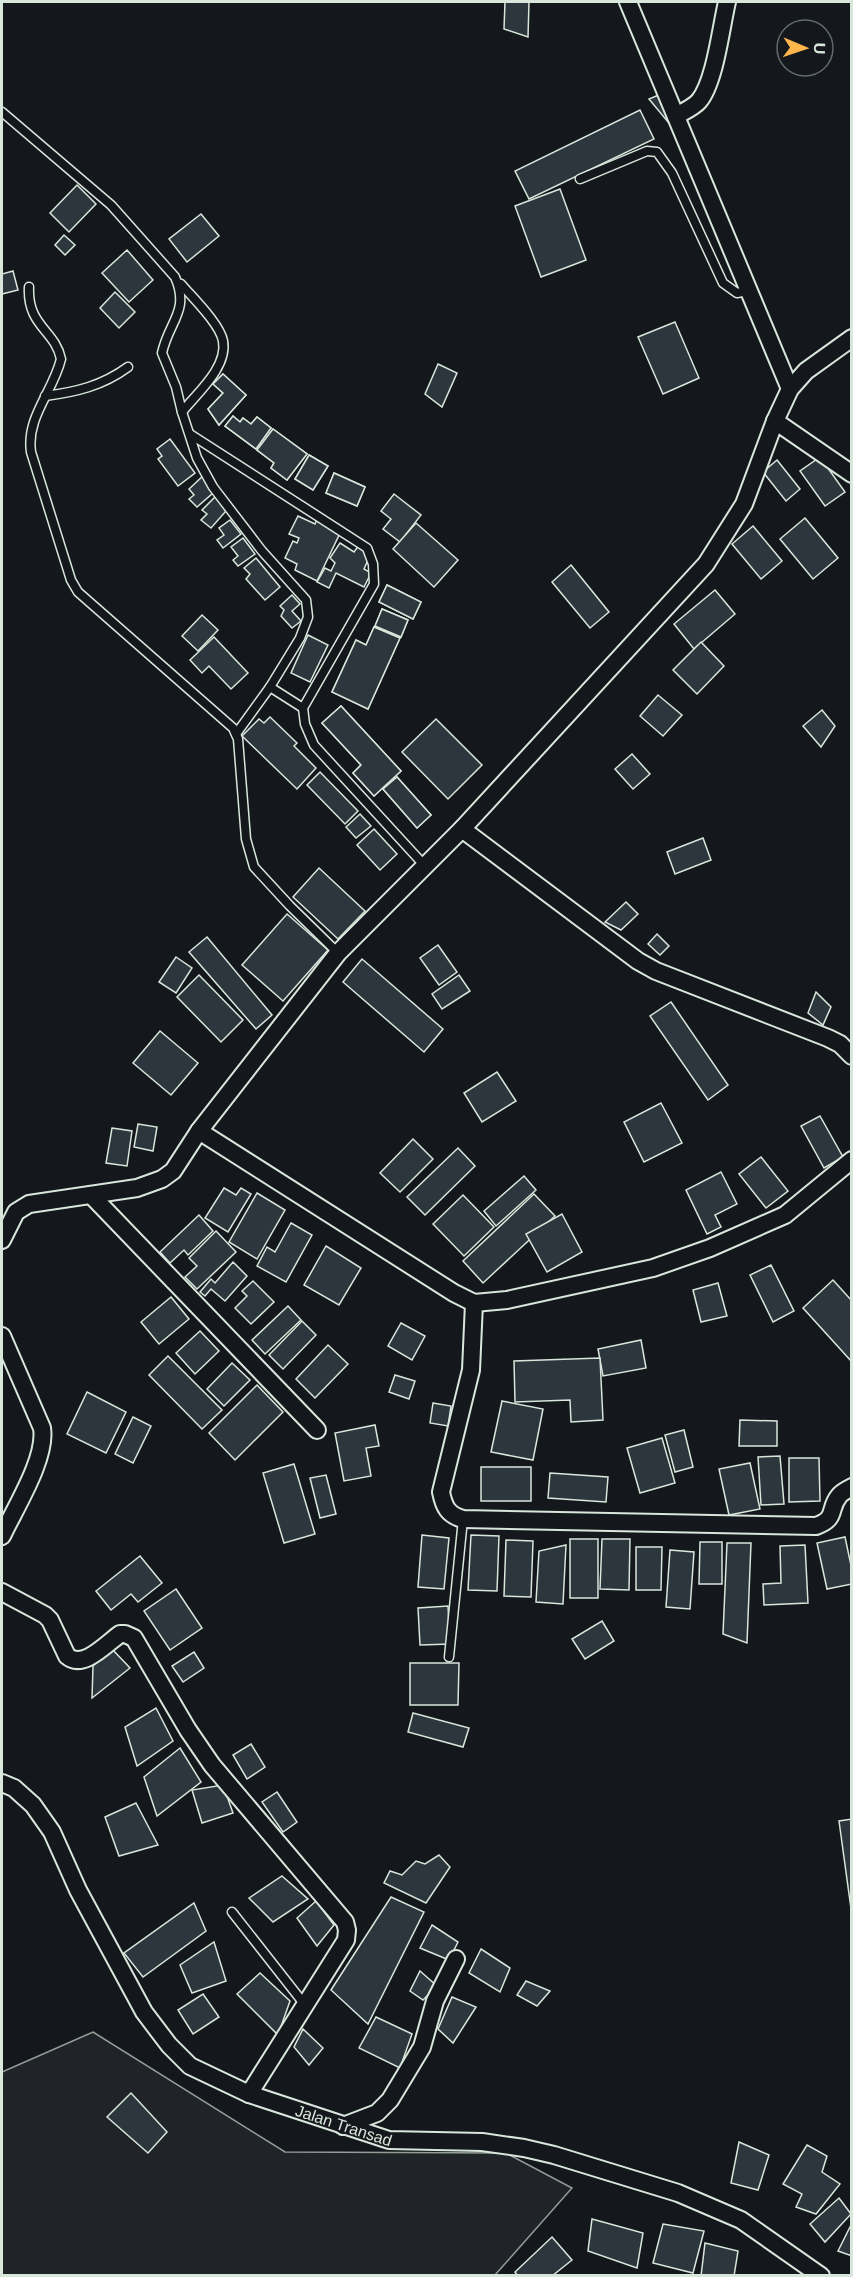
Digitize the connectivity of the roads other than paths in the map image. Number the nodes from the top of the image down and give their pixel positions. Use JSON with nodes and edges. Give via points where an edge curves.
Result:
{"nodes":[{"id":1,"x":628,"y":2,"type":"edge"},
{"id":2,"x":726,"y":2,"type":"edge"},
{"id":3,"x":2,"y":112,"type":"edge"},
{"id":4,"x":676,"y":116,"type":"junction"},
{"id":5,"x":580,"y":179,"type":"dead end"},
{"id":6,"x":175,"y":277,"type":"junction"},
{"id":7,"x":29,"y":287,"type":"dead end"},
{"id":8,"x":748,"y":291,"type":"junction"},
{"id":9,"x":852,"y":338,"type":"edge"},
{"id":10,"x":128,"y":367,"type":"dead end"},
{"id":11,"x":790,"y":389,"type":"junction"},
{"id":12,"x":45,"y":396,"type":"junction"},
{"id":13,"x":182,"y":412,"type":"junction"},
{"id":14,"x":775,"y":421,"type":"junction"},
{"id":15,"x":189,"y":434,"type":"junction"},
{"id":16,"x":852,"y":474,"type":"edge"},
{"id":17,"x":270,"y":687,"type":"junction"},
{"id":18,"x":303,"y":708,"type":"junction"},
{"id":19,"x":236,"y":734,"type":"junction"},
{"id":20,"x":462,"y":829,"type":"junction"},
{"id":21,"x":425,"y":866,"type":"junction"},
{"id":22,"x":338,"y":953,"type":"junction"},
{"id":23,"x":852,"y":1056,"type":"edge"},
{"id":24,"x":199,"y":1131,"type":"junction"},
{"id":25,"x":852,"y":1160,"type":"edge"},
{"id":26,"x":91,"y":1195,"type":"junction"},
{"id":27,"x":2,"y":1240,"type":"edge"},
{"id":28,"x":474,"y":1302,"type":"junction"},
{"id":29,"x":2,"y":1336,"type":"edge"},
{"id":30,"x":318,"y":1430,"type":"dead end"},
{"id":31,"x":852,"y":1487,"type":"edge"},
{"id":32,"x":463,"y":1519,"type":"junction"},
{"id":33,"x":2,"y":1536,"type":"edge"},
{"id":34,"x":2,"y":1592,"type":"edge"},
{"id":35,"x":449,"y":1656,"type":"dead end"},
{"id":36,"x":2,"y":1784,"type":"edge"},
{"id":37,"x":232,"y":1912,"type":"dead end"},
{"id":38,"x":456,"y":1959,"type":"dead end"},
{"id":39,"x":305,"y":2005,"type":"junction"},
{"id":40,"x":249,"y":2094,"type":"junction"},
{"id":41,"x":342,"y":2126,"type":"junction"},
{"id":42,"x":821,"y":2276,"type":"edge"}],
"edges":[{"from":1,"to":4,"type":"street"},
{"from":2,"to":4,"type":"street","via":[[710,80],[698,103]]},
{"from":3,"to":6,"type":"lane","via":[[111,205]]},
{"from":4,"to":8,"type":"street"},
{"from":5,"to":8,"type":"lane","via":[[647,151],[657,152],[672,172],[723,283],[737,293]]},
{"from":6,"to":13,"type":"lane","via":[[182,303],[162,353]]},
{"from":6,"to":13,"type":"lane","via":[[223,340],[222,358],[213,374]]},
{"from":7,"to":12,"type":"lane","via":[[30,308],[61,359]]},
{"from":8,"to":11,"type":"street"},
{"from":9,"to":11,"type":"street","via":[[806,371]]},
{"from":10,"to":12,"type":"lane","via":[[100,384]]},
{"from":11,"to":14,"type":"street"},
{"from":12,"to":19,"type":"lane","via":[[29,441],[74,586]]},
{"from":13,"to":15,"type":"lane"},
{"from":14,"to":16,"type":"street"},
{"from":14,"to":20,"type":"street","via":[[744,504],[706,564]]},
{"from":15,"to":17,"type":"lane","via":[[213,487],[306,600],[306,625]]},
{"from":15,"to":18,"type":"lane","via":[[368,548],[374,564],[374,584]]},
{"from":17,"to":18,"type":"lane"},
{"from":17,"to":19,"type":"lane"},
{"from":18,"to":21,"type":"lane","via":[[314,746]]},
{"from":19,"to":22,"type":"lane","via":[[246,839],[254,867]]},
{"from":20,"to":21,"type":"street"},
{"from":20,"to":23,"type":"street","via":[[638,961],[828,1038]]},
{"from":21,"to":22,"type":"street"},
{"from":22,"to":24,"type":"street"},
{"from":24,"to":26,"type":"street","via":[[172,1171],[162,1179],[137,1188]]},
{"from":24,"to":28,"type":"street","via":[[444,1287]]},
{"from":25,"to":28,"type":"street","via":[[785,1215],[710,1248],[653,1268],[507,1300]]},
{"from":26,"to":27,"type":"street","via":[[29,1204],[16,1212]]},
{"from":26,"to":30,"type":"street"},
{"from":28,"to":32,"type":"street","via":[[471,1370],[441,1492],[447,1511]]},
{"from":29,"to":33,"type":"street","via":[[44,1439],[38,1461]]},
{"from":31,"to":32,"type":"street","via":[[840,1494],[826,1523],[816,1526]]},
{"from":32,"to":35,"type":"lane"},
{"from":34,"to":39,"type":"street","via":[[45,1615],[67,1656],[76,1662],[120,1635],[134,1638],[212,1765],[345,1922],[346,1940]]},
{"from":36,"to":40,"type":"street","name":"Jalan Transad","via":[[14,1788],[33,1804],[52,1832],[78,1890],[144,2012],[169,2045],[190,2067]]},
{"from":37,"to":39,"type":"lane"},
{"from":38,"to":41,"type":"street","via":[[435,2001],[422,2048],[390,2100],[377,2113]]},
{"from":39,"to":40,"type":"street"},
{"from":40,"to":41,"type":"street","name":"Jalan Transad"},
{"from":41,"to":42,"type":"street","name":"Jalan Transad","via":[[389,2140],[482,2142],[524,2148],[678,2193],[741,2220]]}]}
